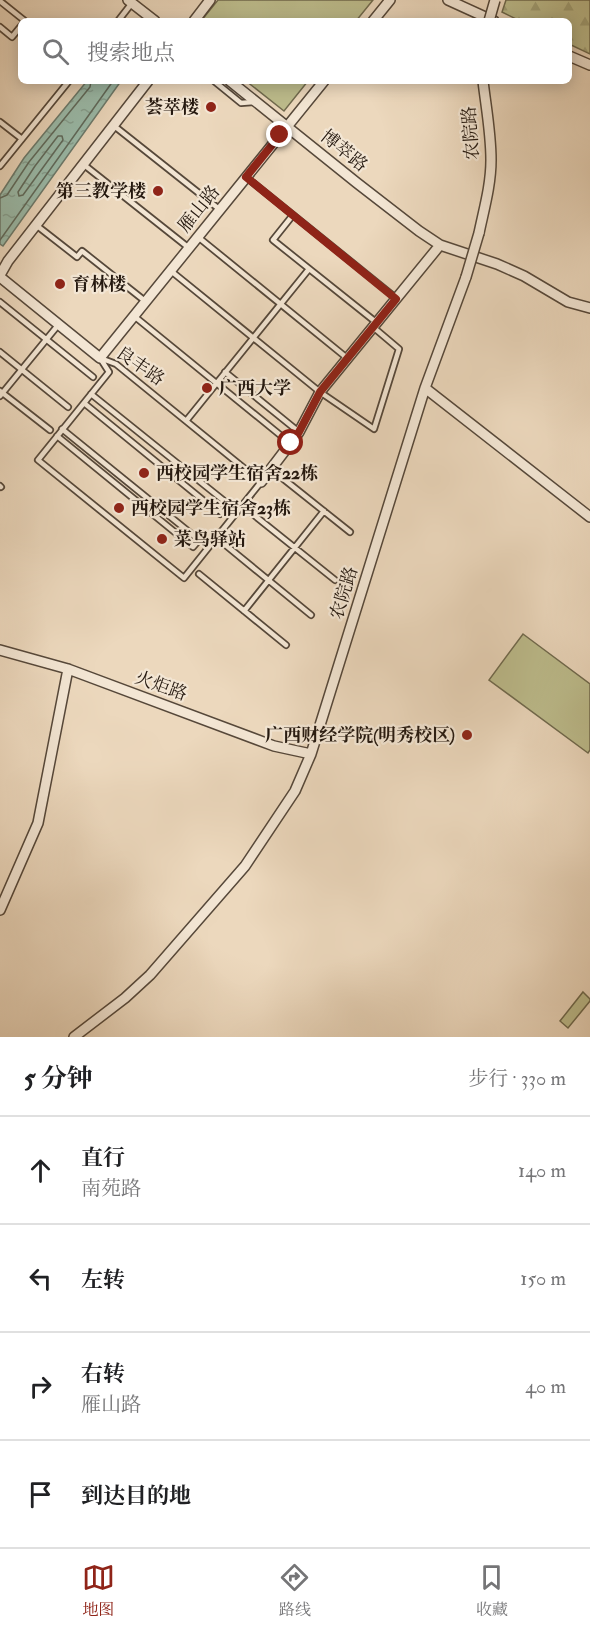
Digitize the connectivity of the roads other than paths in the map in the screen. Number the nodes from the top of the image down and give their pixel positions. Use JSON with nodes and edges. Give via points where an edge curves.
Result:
{"nodes":[{"id":1,"x":210,"y":0,"type":"edge"},
{"id":2,"x":390,"y":0,"type":"edge"},
{"id":3,"x":448,"y":0,"type":"edge"},
{"id":4,"x":495,"y":0,"type":"edge"},
{"id":5,"x":0,"y":1,"type":"edge"},
{"id":6,"x":130,"y":2,"type":"edge"},
{"id":7,"x":21,"y":18,"type":"edge"},
{"id":8,"x":120,"y":18,"type":"edge"},
{"id":9,"x":150,"y":18,"type":"edge"},
{"id":10,"x":196,"y":18,"type":"edge"},
{"id":11,"x":375,"y":18,"type":"edge"},
{"id":12,"x":485,"y":18,"type":"edge"},
{"id":13,"x":492,"y":18,"type":"edge"},
{"id":14,"x":0,"y":27,"type":"edge"},
{"id":15,"x":18,"y":30,"type":"edge"},
{"id":16,"x":572,"y":57,"type":"edge"},
{"id":17,"x":590,"y":65,"type":"edge"},
{"id":18,"x":67,"y":84,"type":"edge"},
{"id":19,"x":146,"y":84,"type":"edge"},
{"id":20,"x":218,"y":84,"type":"edge"},
{"id":21,"x":234,"y":84,"type":"edge"},
{"id":22,"x":322,"y":84,"type":"edge"},
{"id":23,"x":483,"y":84,"type":"edge"},
{"id":24,"x":257,"y":102,"type":"junction"},
{"id":25,"x":0,"y":122,"type":"edge"},
{"id":26,"x":113,"y":125,"type":"junction"},
{"id":27,"x":287,"y":127,"type":"junction"},
{"id":28,"x":22,"y":139,"type":"junction"},
{"id":29,"x":83,"y":164,"type":"junction"},
{"id":30,"x":0,"y":166,"type":"edge"},
{"id":31,"x":246,"y":177,"type":"junction"},
{"id":32,"x":220,"y":210,"type":"junction"},
{"id":33,"x":293,"y":215,"type":"junction"},
{"id":34,"x":36,"y":225,"type":"junction"},
{"id":35,"x":198,"y":237,"type":"junction"},
{"id":36,"x":440,"y":245,"type":"junction"},
{"id":37,"x":189,"y":248,"type":"junction"},
{"id":38,"x":0,"y":254,"type":"edge"},
{"id":39,"x":8,"y":261,"type":"junction"},
{"id":40,"x":309,"y":268,"type":"junction"},
{"id":41,"x":170,"y":271,"type":"junction"},
{"id":42,"x":0,"y":276,"type":"edge"},
{"id":43,"x":396,"y":299,"type":"junction"},
{"id":44,"x":145,"y":301,"type":"junction"},
{"id":45,"x":0,"y":302,"type":"edge"},
{"id":46,"x":280,"y":304,"type":"junction"},
{"id":47,"x":590,"y":308,"type":"edge"},
{"id":48,"x":134,"y":316,"type":"junction"},
{"id":49,"x":58,"y":324,"type":"junction"},
{"id":50,"x":375,"y":325,"type":"junction"},
{"id":51,"x":253,"y":338,"type":"junction"},
{"id":52,"x":46,"y":339,"type":"junction"},
{"id":53,"x":0,"y":352,"type":"edge"},
{"id":54,"x":99,"y":358,"type":"junction"},
{"id":55,"x":348,"y":359,"type":"junction"},
{"id":56,"x":22,"y":370,"type":"junction"},
{"id":57,"x":225,"y":372,"type":"junction"},
{"id":58,"x":93,"y":377,"type":"dead end"},
{"id":59,"x":216,"y":382,"type":"junction"},
{"id":60,"x":425,"y":388,"type":"junction"},
{"id":61,"x":320,"y":392,"type":"junction"},
{"id":62,"x":1,"y":393,"type":"edge"},
{"id":63,"x":91,"y":394,"type":"junction"},
{"id":64,"x":84,"y":403,"type":"junction"},
{"id":65,"x":68,"y":407,"type":"dead end"},
{"id":66,"x":186,"y":421,"type":"junction"},
{"id":67,"x":62,"y":429,"type":"junction"},
{"id":68,"x":50,"y":430,"type":"dead end"},
{"id":69,"x":299,"y":432,"type":"junction"},
{"id":70,"x":57,"y":436,"type":"junction"},
{"id":71,"x":291,"y":443,"type":"junction"},
{"id":72,"x":272,"y":469,"type":"junction"},
{"id":73,"x":261,"y":482,"type":"junction"},
{"id":74,"x":249,"y":511,"type":"dead end"},
{"id":75,"x":324,"y":511,"type":"junction"},
{"id":76,"x":590,"y":517,"type":"edge"},
{"id":77,"x":350,"y":532,"type":"dead end"},
{"id":78,"x":223,"y":543,"type":"dead end"},
{"id":79,"x":294,"y":548,"type":"junction"},
{"id":80,"x":199,"y":574,"type":"dead end"},
{"id":81,"x":268,"y":580,"type":"junction"},
{"id":82,"x":335,"y":580,"type":"dead end"},
{"id":83,"x":244,"y":610,"type":"junction"},
{"id":84,"x":311,"y":615,"type":"dead end"},
{"id":85,"x":286,"y":645,"type":"dead end"},
{"id":86,"x":0,"y":650,"type":"edge"},
{"id":87,"x":68,"y":669,"type":"junction"},
{"id":88,"x":311,"y":754,"type":"junction"},
{"id":89,"x":0,"y":910,"type":"edge"},
{"id":90,"x":74,"y":1037,"type":"edge"}],
"edges":[{"from":1,"to":10,"type":"street"},
{"from":2,"to":11,"type":"street"},
{"from":3,"to":12,"type":"street"},
{"from":4,"to":13,"type":"street","bridge":true},
{"from":5,"to":7,"type":"lane"},
{"from":6,"to":8,"type":"lane"},
{"from":6,"to":9,"type":"street"},
{"from":14,"to":15,"type":"lane","via":[[12,37]]},
{"from":16,"to":17,"type":"street"},
{"from":18,"to":28,"type":"lane"},
{"from":19,"to":26,"type":"street"},
{"from":20,"to":24,"type":"lane","via":[[241,103]]},
{"from":21,"to":24,"type":"street","name":"博萃路"},
{"from":22,"to":27,"type":"street","name":"雁山路"},
{"from":23,"to":60,"type":"street","name":"农院路","bridge":true,"via":[[491,161],[487,195],[466,277]]},
{"from":24,"to":27,"type":"street","name":"博萃路"},
{"from":25,"to":28,"type":"lane"},
{"from":26,"to":29,"type":"street"},
{"from":26,"to":32,"type":"lane"},
{"from":27,"to":31,"type":"street","name":"雁山路"},
{"from":27,"to":36,"type":"street","name":"博萃路"},
{"from":28,"to":30,"type":"lane"},
{"from":29,"to":34,"type":"street"},
{"from":29,"to":37,"type":"lane"},
{"from":31,"to":32,"type":"street","name":"雁山路"},
{"from":31,"to":33,"type":"lane"},
{"from":32,"to":35,"type":"street","name":"雁山路"},
{"from":33,"to":40,"type":"lane","via":[[273,240]]},
{"from":33,"to":43,"type":"lane"},
{"from":34,"to":39,"type":"street"},
{"from":34,"to":44,"type":"lane","via":[[77,257],[82,251]]},
{"from":35,"to":37,"type":"street","name":"雁山路"},
{"from":35,"to":46,"type":"lane"},
{"from":36,"to":43,"type":"street"},
{"from":36,"to":47,"type":"street","name":"博萃路","via":[[497,264],[568,302]]},
{"from":37,"to":41,"type":"street","name":"雁山路"},
{"from":38,"to":39,"type":"street"},
{"from":39,"to":42,"type":"street"},
{"from":40,"to":46,"type":"lane"},
{"from":40,"to":50,"type":"lane"},
{"from":41,"to":44,"type":"street","name":"雁山路"},
{"from":41,"to":51,"type":"lane"},
{"from":42,"to":49,"type":"street","name":"良丰路"},
{"from":43,"to":50,"type":"street"},
{"from":44,"to":48,"type":"street","name":"雁山路"},
{"from":45,"to":52,"type":"lane"},
{"from":46,"to":51,"type":"lane"},
{"from":46,"to":55,"type":"lane"},
{"from":48,"to":54,"type":"street","name":"雁山路"},
{"from":48,"to":59,"type":"lane"},
{"from":49,"to":52,"type":"lane"},
{"from":49,"to":54,"type":"street","name":"良丰路"},
{"from":50,"to":55,"type":"street"},
{"from":50,"to":61,"type":"lane","via":[[399,349],[374,429]]},
{"from":51,"to":57,"type":"lane"},
{"from":51,"to":61,"type":"lane"},
{"from":52,"to":56,"type":"lane"},
{"from":52,"to":58,"type":"lane"},
{"from":53,"to":56,"type":"lane"},
{"from":54,"to":63,"type":"lane","via":[[109,372]]},
{"from":54,"to":66,"type":"lane","name":"良丰路","via":[[116,364]]},
{"from":55,"to":61,"type":"street"},
{"from":56,"to":62,"type":"lane"},
{"from":56,"to":65,"type":"lane"},
{"from":57,"to":59,"type":"lane"},
{"from":57,"to":69,"type":"lane"},
{"from":59,"to":66,"type":"lane"},
{"from":59,"to":71,"type":"lane"},
{"from":60,"to":76,"type":"street"},
{"from":60,"to":88,"type":"street","name":"农院路"},
{"from":61,"to":69,"type":"street"},
{"from":62,"to":68,"type":"lane"},
{"from":63,"to":64,"type":"lane"},
{"from":63,"to":64,"type":"lane","via":[[228,504],[220,513]]},
{"from":64,"to":67,"type":"lane"},
{"from":66,"to":73,"type":"lane","name":"良丰路"},
{"from":67,"to":70,"type":"lane"},
{"from":67,"to":70,"type":"lane","via":[[199,540],[193,547]]},
{"from":69,"to":71,"type":"street"},
{"from":70,"to":73,"type":"lane","via":[[38,460],[184,578]]},
{"from":71,"to":72,"type":"street"},
{"from":72,"to":73,"type":"street"},
{"from":72,"to":75,"type":"lane"},
{"from":74,"to":79,"type":"lane"},
{"from":75,"to":77,"type":"lane"},
{"from":75,"to":79,"type":"lane"},
{"from":78,"to":81,"type":"lane"},
{"from":79,"to":81,"type":"lane"},
{"from":79,"to":82,"type":"lane"},
{"from":80,"to":83,"type":"lane"},
{"from":81,"to":83,"type":"lane"},
{"from":81,"to":84,"type":"lane"},
{"from":83,"to":85,"type":"lane"},
{"from":86,"to":87,"type":"street","name":"火炬路"},
{"from":87,"to":88,"type":"street","name":"火炬路","via":[[274,746]]},
{"from":87,"to":89,"type":"street","via":[[38,823]]},
{"from":88,"to":90,"type":"street","name":"农院路","via":[[295,791],[245,866],[150,975]]}]}
